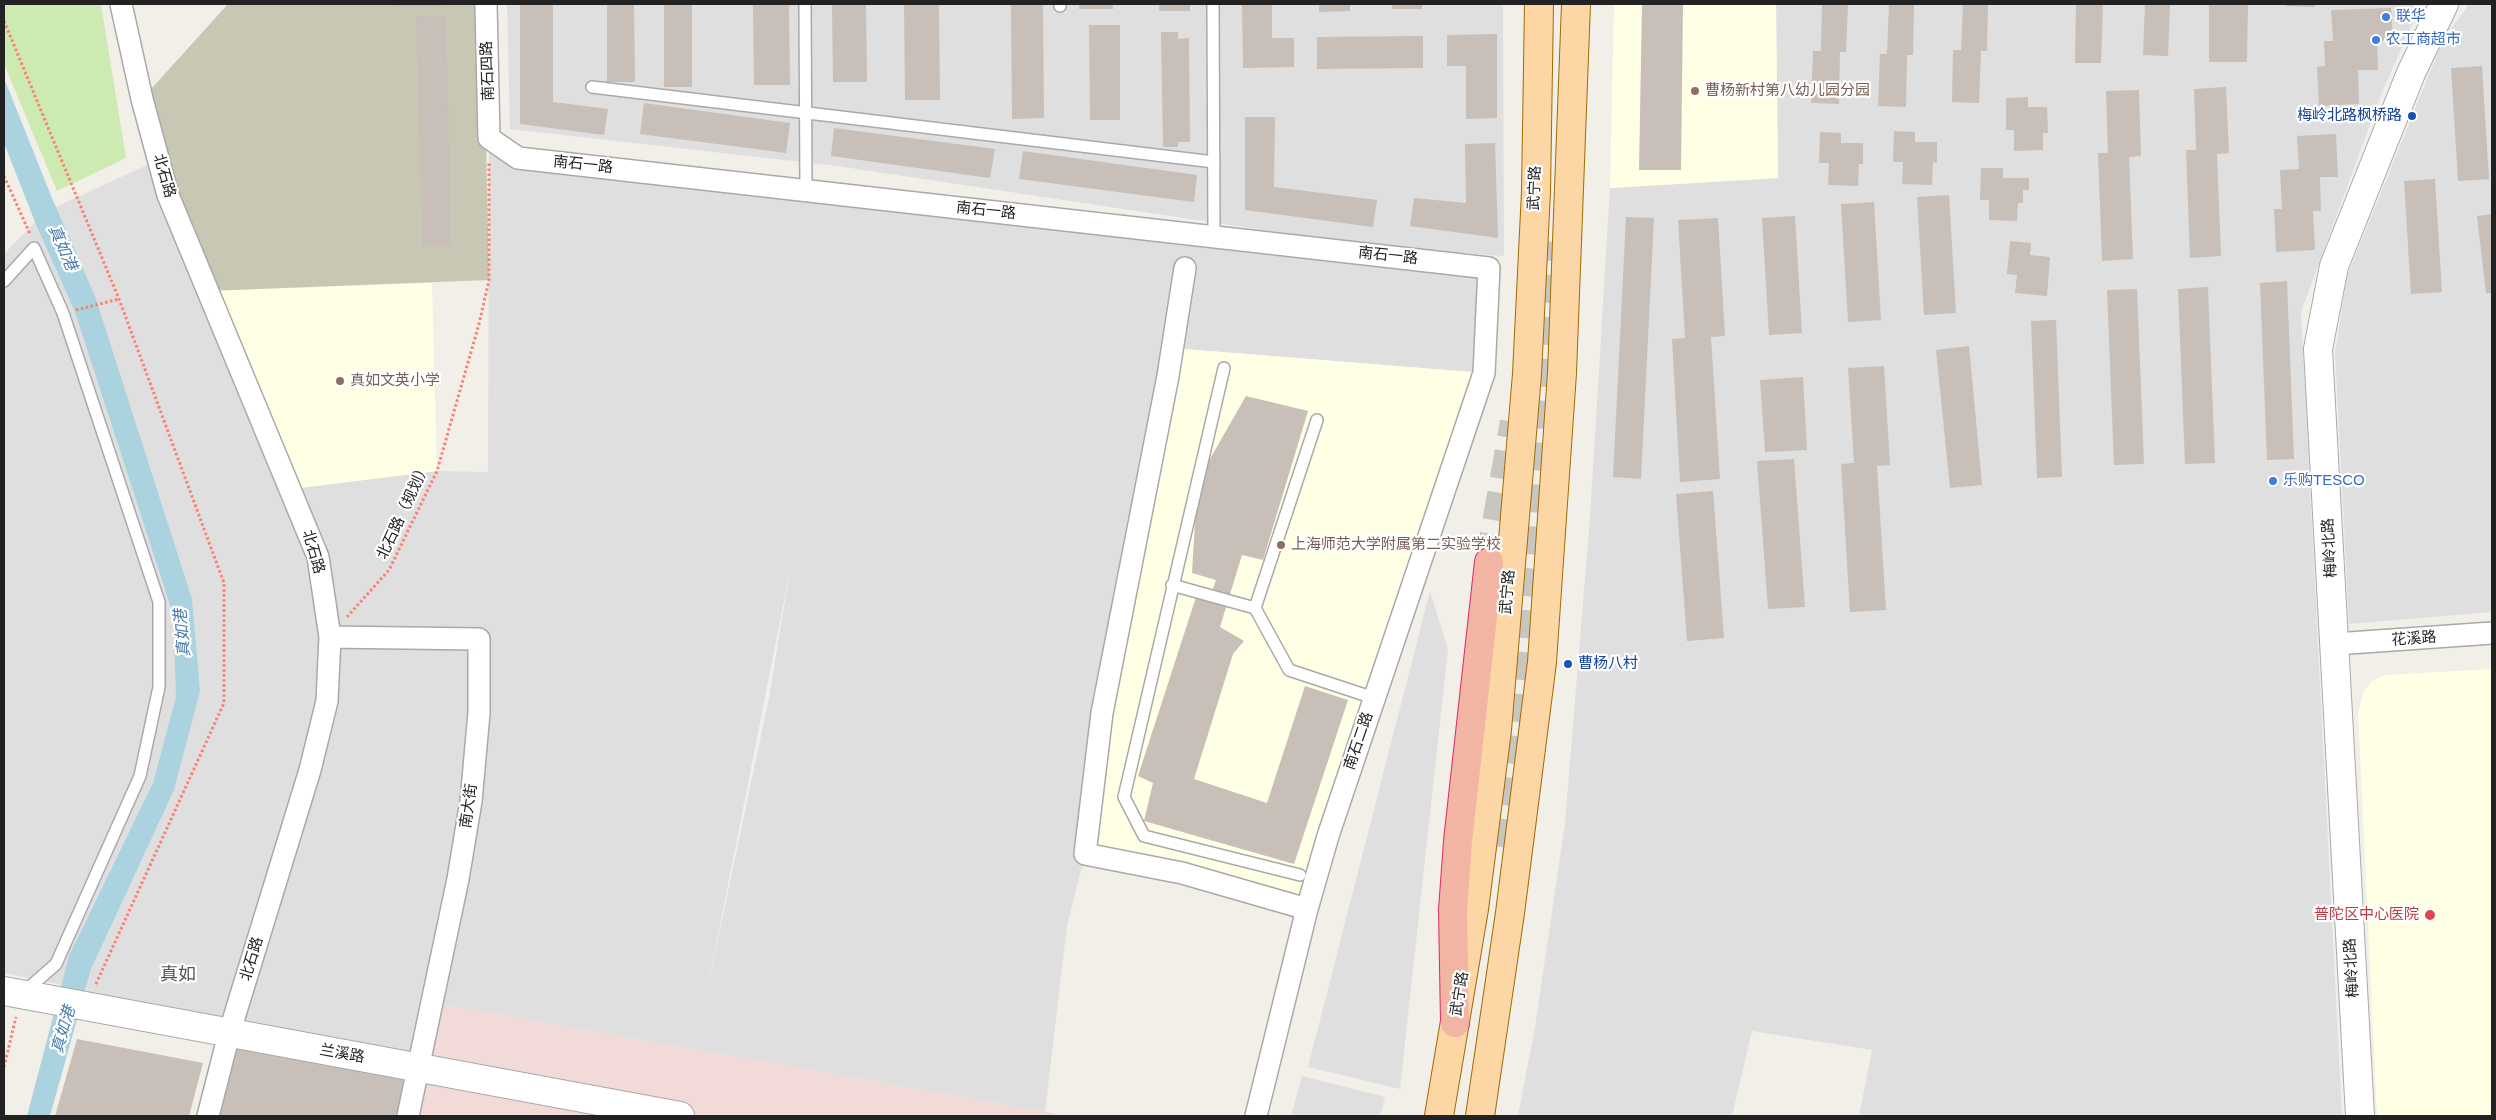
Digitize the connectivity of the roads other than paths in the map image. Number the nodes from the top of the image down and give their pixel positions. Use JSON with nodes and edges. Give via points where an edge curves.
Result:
{"nodes":[{"id":1,"x":121,"y":4,"type":"edge"},
{"id":2,"x":486,"y":4,"type":"edge"},
{"id":3,"x":805,"y":4,"type":"edge"},
{"id":4,"x":1213,"y":4,"type":"edge"},
{"id":5,"x":1539,"y":4,"type":"edge"},
{"id":6,"x":1576,"y":4,"type":"edge"},
{"id":7,"x":2444,"y":4,"type":"edge"},
{"id":8,"x":592,"y":87,"type":"dead end"},
{"id":9,"x":806,"y":113,"type":"junction"},
{"id":10,"x":489,"y":138,"type":"joint"},
{"id":11,"x":1214,"y":162,"type":"junction"},
{"id":12,"x":806,"y":190,"type":"junction"},
{"id":13,"x":1214,"y":237,"type":"junction"},
{"id":14,"x":1185,"y":268,"type":"dead end"},
{"id":15,"x":1489,"y":268,"type":"joint"},
{"id":16,"x":4,"y":281,"type":"edge"},
{"id":17,"x":1224,"y":368,"type":"dead end"},
{"id":18,"x":1318,"y":420,"type":"dead end"},
{"id":19,"x":1489,"y":562,"type":"tunnel mouth"},
{"id":20,"x":1172,"y":585,"type":"junction"},
{"id":21,"x":1255,"y":608,"type":"junction"},
{"id":22,"x":2492,"y":633,"type":"edge"},
{"id":23,"x":330,"y":636,"type":"junction"},
{"id":24,"x":2335,"y":644,"type":"junction"},
{"id":25,"x":1374,"y":698,"type":"junction"},
{"id":26,"x":1300,"y":875,"type":"dead end"},
{"id":27,"x":1307,"y":909,"type":"junction"},
{"id":28,"x":12,"y":993,"type":"edge"},
{"id":29,"x":1455,"y":1022,"type":"junction"},
{"id":30,"x":229,"y":1034,"type":"junction"},
{"id":31,"x":418,"y":1067,"type":"junction"},
{"id":32,"x":208,"y":1116,"type":"edge"},
{"id":33,"x":408,"y":1116,"type":"edge"},
{"id":34,"x":680,"y":1116,"type":"edge"},
{"id":35,"x":1256,"y":1116,"type":"edge"},
{"id":36,"x":1439,"y":1116,"type":"edge"},
{"id":37,"x":1480,"y":1116,"type":"edge"},
{"id":38,"x":2360,"y":1116,"type":"edge"}],
"edges":[{"from":1,"to":23,"type":"street","name":"北石路","via":[[168,195],[318,557]]},
{"from":2,"to":10,"type":"street","name":"南石四路"},
{"from":3,"to":9,"type":"lane"},
{"from":4,"to":11,"type":"lane"},
{"from":5,"to":29,"type":"main road","name":"武宁路","via":[[1535,201],[1519,475],[1497,730],[1474,909]]},
{"from":6,"to":37,"type":"main road","via":[[1562,373],[1542,662]]},
{"from":7,"to":24,"type":"street","name":"梅岭北路","via":[[2411,73],[2334,266],[2318,349]]},
{"from":8,"to":9,"type":"lane"},
{"from":9,"to":11,"type":"lane"},
{"from":9,"to":12,"type":"lane"},
{"from":10,"to":12,"type":"street","name":"南石一路","via":[[518,158]]},
{"from":11,"to":13,"type":"lane"},
{"from":12,"to":13,"type":"street","name":"南石一路"},
{"from":13,"to":15,"type":"street","name":"南石一路"},
{"from":14,"to":27,"type":"street","via":[[1168,376],[1102,714],[1085,854],[1190,876]]},
{"from":15,"to":25,"type":"street","name":"南石二路","via":[[1484,372]]},
{"from":16,"to":28,"type":"lane","via":[[34,248],[63,313],[159,602],[159,687],[140,776],[56,964]]},
{"from":17,"to":20,"type":"lane"},
{"from":18,"to":21,"type":"lane"},
{"from":19,"to":29,"type":"highway","via":[[1453,910]]},
{"from":20,"to":21,"type":"lane"},
{"from":20,"to":26,"type":"lane","via":[[1124,797],[1144,836]]},
{"from":21,"to":25,"type":"lane","via":[[1289,670]]},
{"from":22,"to":24,"type":"street","name":"花溪路"},
{"from":23,"to":30,"type":"street","name":"北石路","via":[[327,701],[310,770]]},
{"from":23,"to":31,"type":"street","name":"南大街","via":[[478,639],[479,713],[471,801]]},
{"from":24,"to":38,"type":"street","name":"梅岭北路"},
{"from":25,"to":27,"type":"street","name":"南石二路"},
{"from":27,"to":35,"type":"street","name":"南石二路"},
{"from":28,"to":30,"type":"street","name":"兰溪路"},
{"from":29,"to":36,"type":"main road","name":"武宁路"},
{"from":30,"to":31,"type":"street","name":"兰溪路"},
{"from":30,"to":32,"type":"street","name":"北石路"},
{"from":31,"to":33,"type":"street","name":"南大街"},
{"from":31,"to":34,"type":"street","name":"兰溪路"}]}
